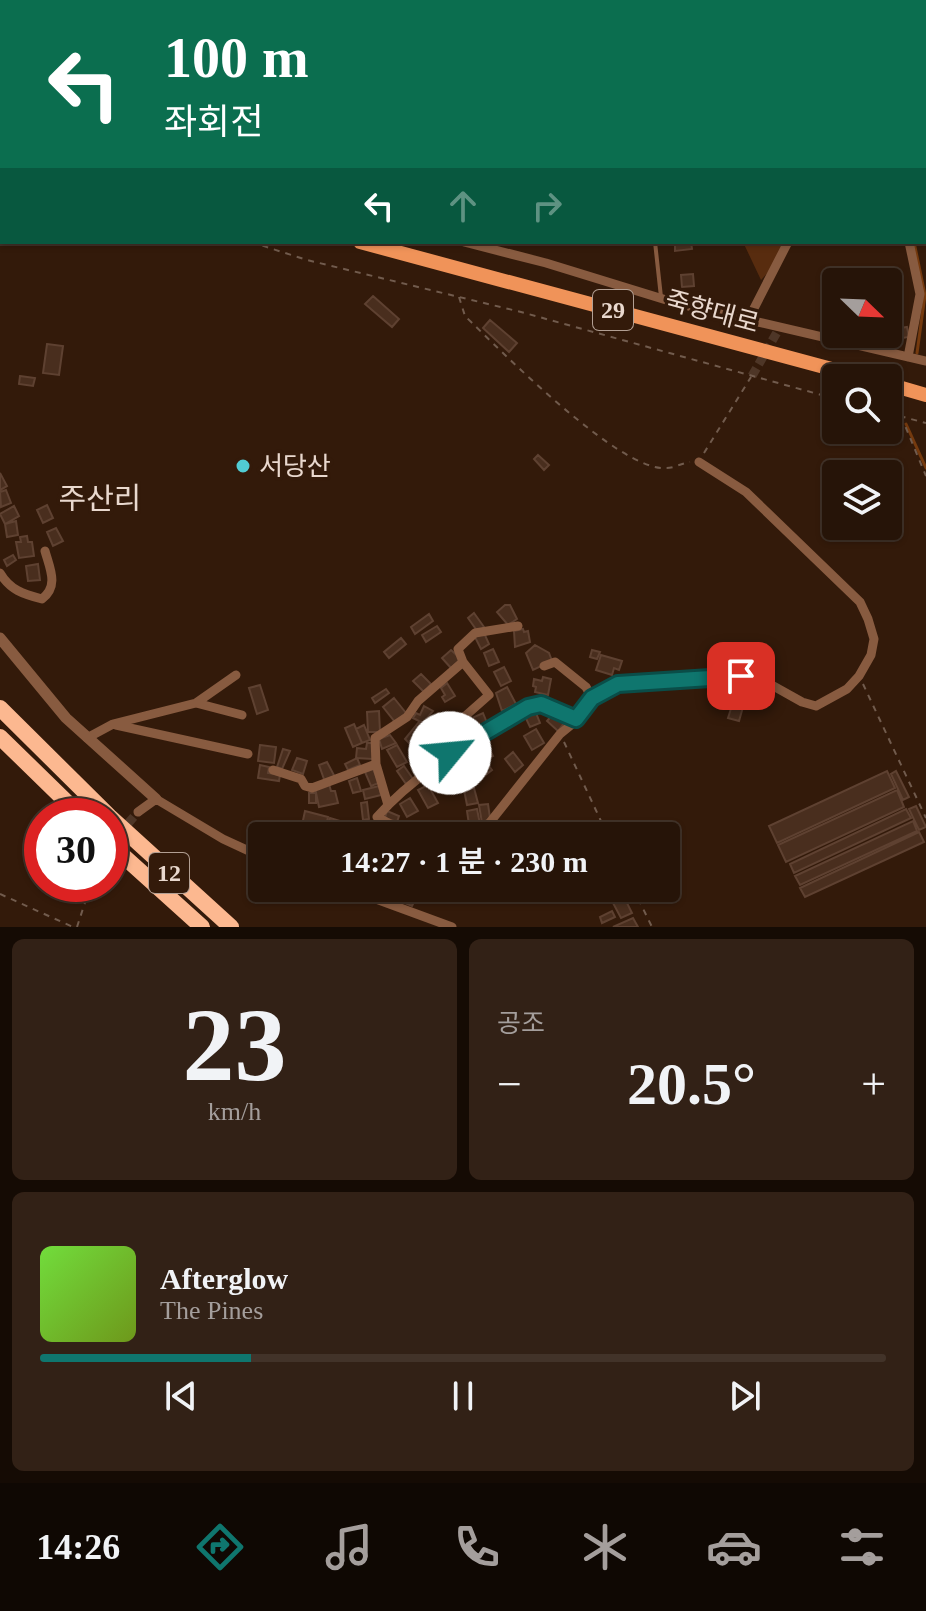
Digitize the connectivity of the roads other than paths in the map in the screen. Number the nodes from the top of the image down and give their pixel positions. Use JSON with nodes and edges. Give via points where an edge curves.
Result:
{"nodes":[{"id":1,"x":367,"y":244,"type":"edge"},
{"id":2,"x":472,"y":244,"type":"edge"},
{"id":3,"x":655,"y":244,"type":"edge"},
{"id":4,"x":787,"y":244,"type":"edge"},
{"id":5,"x":909,"y":244,"type":"edge"},
{"id":6,"x":661,"y":299,"type":"junction"},
{"id":7,"x":748,"y":320,"type":"junction"},
{"id":8,"x":908,"y":357,"type":"junction"},
{"id":9,"x":926,"y":361,"type":"edge"},
{"id":10,"x":822,"y":366,"type":"edge"},
{"id":11,"x":902,"y":388,"type":"edge"},
{"id":12,"x":926,"y":395,"type":"edge"},
{"id":13,"x":699,"y":462,"type":"road end"},
{"id":14,"x":45,"y":551,"type":"dead end"},
{"id":15,"x":0,"y":573,"type":"edge"},
{"id":16,"x":518,"y":626,"type":"dead end"},
{"id":17,"x":0,"y":638,"type":"edge"},
{"id":18,"x":463,"y":662,"type":"junction"},
{"id":19,"x":544,"y":666,"type":"dead end"},
{"id":20,"x":236,"y":675,"type":"dead end"},
{"id":21,"x":592,"y":698,"type":"junction"},
{"id":22,"x":196,"y":703,"type":"junction"},
{"id":23,"x":0,"y":708,"type":"edge"},
{"id":24,"x":242,"y":715,"type":"dead end"},
{"id":25,"x":576,"y":719,"type":"junction"},
{"id":26,"x":113,"y":724,"type":"junction"},
{"id":27,"x":0,"y":737,"type":"edge"},
{"id":28,"x":87,"y":738,"type":"junction"},
{"id":29,"x":450,"y":753,"type":"junction"},
{"id":30,"x":248,"y":754,"type":"dead end"},
{"id":31,"x":376,"y":764,"type":"junction"},
{"id":32,"x":273,"y":770,"type":"dead end"},
{"id":33,"x":63,"y":798,"type":"edge"},
{"id":34,"x":90,"y":798,"type":"edge"},
{"id":35,"x":156,"y":799,"type":"junction"},
{"id":36,"x":388,"y":805,"type":"junction"},
{"id":37,"x":138,"y":812,"type":"tunnel mouth"},
{"id":38,"x":386,"y":822,"type":"edge"},
{"id":39,"x":490,"y":822,"type":"edge"},
{"id":40,"x":128,"y":834,"type":"edge"},
{"id":41,"x":248,"y":851,"type":"edge"},
{"id":42,"x":128,"y":860,"type":"edge"},
{"id":43,"x":384,"y":902,"type":"edge"},
{"id":44,"x":202,"y":927,"type":"edge"},
{"id":45,"x":231,"y":927,"type":"edge"},
{"id":46,"x":452,"y":927,"type":"edge"}],
"edges":[{"from":1,"to":10,"type":"main road","name":"죽향대로","number":"29"},
{"from":2,"to":6,"type":"street"},
{"from":3,"to":6,"type":"lane"},
{"from":4,"to":7,"type":"street"},
{"from":5,"to":8,"type":"street","via":[[920,294]]},
{"from":6,"to":7,"type":"street"},
{"from":7,"to":8,"type":"street"},
{"from":8,"to":9,"type":"street"},
{"from":11,"to":12,"type":"main road"},
{"from":13,"to":21,"type":"street","via":[[746,492],[860,602],[874,639],[871,655],[847,689],[816,706],[759,678],[741,676],[618,684]]},
{"from":14,"to":15,"type":"street","via":[[53,583],[42,599],[22,594]]},
{"from":16,"to":18,"type":"street","via":[[475,633],[458,649]]},
{"from":17,"to":28,"type":"street"},
{"from":18,"to":29,"type":"street","via":[[489,695],[446,733]]},
{"from":18,"to":31,"type":"street","via":[[407,717],[375,738]]},
{"from":19,"to":21,"type":"street","via":[[555,662]]},
{"from":20,"to":22,"type":"street"},
{"from":21,"to":25,"type":"street"},
{"from":22,"to":24,"type":"street"},
{"from":22,"to":26,"type":"street"},
{"from":23,"to":34,"type":"highway","number":"12"},
{"from":25,"to":29,"type":"street","via":[[541,704],[528,707]]},
{"from":25,"to":39,"type":"street"},
{"from":26,"to":28,"type":"street"},
{"from":26,"to":30,"type":"street"},
{"from":27,"to":33,"type":"highway"},
{"from":28,"to":35,"type":"street"},
{"from":29,"to":36,"type":"street"},
{"from":31,"to":32,"type":"street","via":[[312,788]]},
{"from":31,"to":36,"type":"street"},
{"from":35,"to":37,"type":"street"},
{"from":35,"to":41,"type":"street"},
{"from":36,"to":38,"type":"street","via":[[377,817]]},
{"from":40,"to":45,"type":"highway","number":"12"},
{"from":42,"to":44,"type":"highway","number":"12"},
{"from":43,"to":46,"type":"street"}]}
